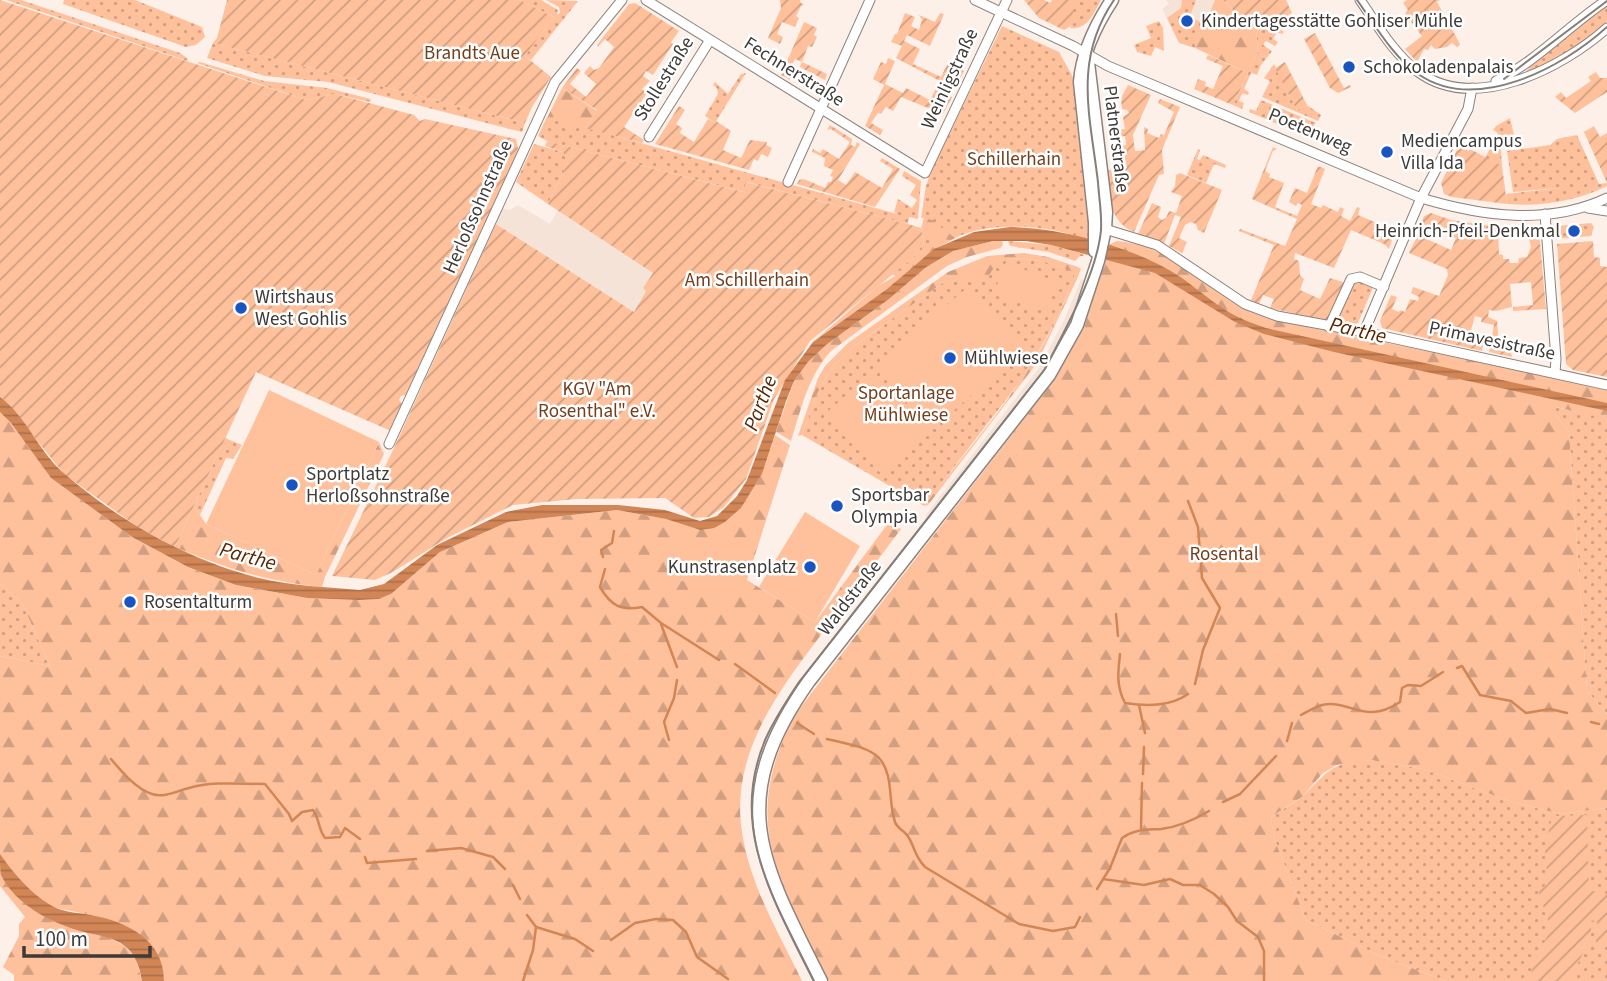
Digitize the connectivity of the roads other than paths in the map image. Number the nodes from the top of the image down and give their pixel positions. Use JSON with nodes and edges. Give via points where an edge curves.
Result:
{"nodes":[{"id":1,"x":622,"y":0,"type":"edge"},
{"id":2,"x":646,"y":0,"type":"edge"},
{"id":3,"x":870,"y":0,"type":"edge"},
{"id":4,"x":975,"y":0,"type":"edge"},
{"id":5,"x":1007,"y":0,"type":"edge"},
{"id":6,"x":1112,"y":0,"type":"edge"},
{"id":7,"x":1360,"y":0,"type":"edge"},
{"id":8,"x":1607,"y":0,"type":"edge"},
{"id":9,"x":1001,"y":12,"type":"junction"},
{"id":10,"x":1607,"y":28,"type":"edge"},
{"id":11,"x":710,"y":40,"type":"junction"},
{"id":12,"x":1087,"y":54,"type":"junction"},
{"id":13,"x":1475,"y":88,"type":"junction"},
{"id":14,"x":819,"y":108,"type":"junction"},
{"id":15,"x":649,"y":137,"type":"dead end"},
{"id":16,"x":925,"y":173,"type":"joint"},
{"id":17,"x":788,"y":182,"type":"dead end"},
{"id":18,"x":1421,"y":198,"type":"junction"},
{"id":19,"x":1607,"y":198,"type":"edge"},
{"id":20,"x":1586,"y":208,"type":"junction"},
{"id":21,"x":1607,"y":211,"type":"edge"},
{"id":22,"x":1545,"y":214,"type":"junction"},
{"id":23,"x":1102,"y":237,"type":"junction"},
{"id":24,"x":1384,"y":287,"type":"junction"},
{"id":25,"x":1329,"y":327,"type":"junction"},
{"id":26,"x":1364,"y":332,"type":"junction"},
{"id":27,"x":1555,"y":373,"type":"junction"},
{"id":28,"x":1607,"y":385,"type":"edge"},
{"id":29,"x":389,"y":444,"type":"dead end"},
{"id":30,"x":821,"y":981,"type":"edge"}],
"edges":[{"from":1,"to":29,"type":"street","name":"Herloßsohnstraße","via":[[555,82]]},
{"from":2,"to":11,"type":"street","name":"Fechnerstraße"},
{"from":3,"to":14,"type":"street"},
{"from":4,"to":9,"type":"street","name":"Poetenweg"},
{"from":5,"to":9,"type":"street","name":"Weinligstraße"},
{"from":6,"to":12,"type":"main road","name":"Platnerstraße"},
{"from":7,"to":13,"type":"street","via":[[1417,71],[1441,84]]},
{"from":8,"to":13,"type":"street","via":[[1515,70]]},
{"from":9,"to":12,"type":"street","name":"Poetenweg"},
{"from":9,"to":16,"type":"street","name":"Weinligstraße"},
{"from":10,"to":13,"type":"street","via":[[1540,73]]},
{"from":11,"to":14,"type":"street","name":"Fechnerstraße"},
{"from":11,"to":15,"type":"street","name":"Stollestraße"},
{"from":12,"to":18,"type":"street","name":"Poetenweg"},
{"from":12,"to":23,"type":"main road","name":"Platnerstraße","via":[[1106,212]]},
{"from":13,"to":18,"type":"street"},
{"from":14,"to":16,"type":"street","name":"Fechnerstraße"},
{"from":14,"to":17,"type":"street"},
{"from":18,"to":22,"type":"street","name":"Poetenweg","via":[[1476,213]]},
{"from":18,"to":24,"type":"street"},
{"from":19,"to":20,"type":"street","name":"Poetenweg"},
{"from":20,"to":21,"type":"street"},
{"from":20,"to":22,"type":"street","name":"Poetenweg"},
{"from":22,"to":27,"type":"street"},
{"from":23,"to":25,"type":"street","name":"Primavesistraße","via":[[1157,245],[1245,304]]},
{"from":23,"to":30,"type":"main road","name":"Waldstraße","via":[[1077,325],[1049,375],[789,709],[768,752],[759,792],[764,853],[779,896]]},
{"from":24,"to":25,"type":"street","via":[[1360,277],[1352,279]]},
{"from":24,"to":26,"type":"street"},
{"from":25,"to":26,"type":"street","name":"Primavesistraße"},
{"from":26,"to":27,"type":"street","name":"Primavesistraße"},
{"from":27,"to":28,"type":"street","name":"Primavesistraße"}]}
